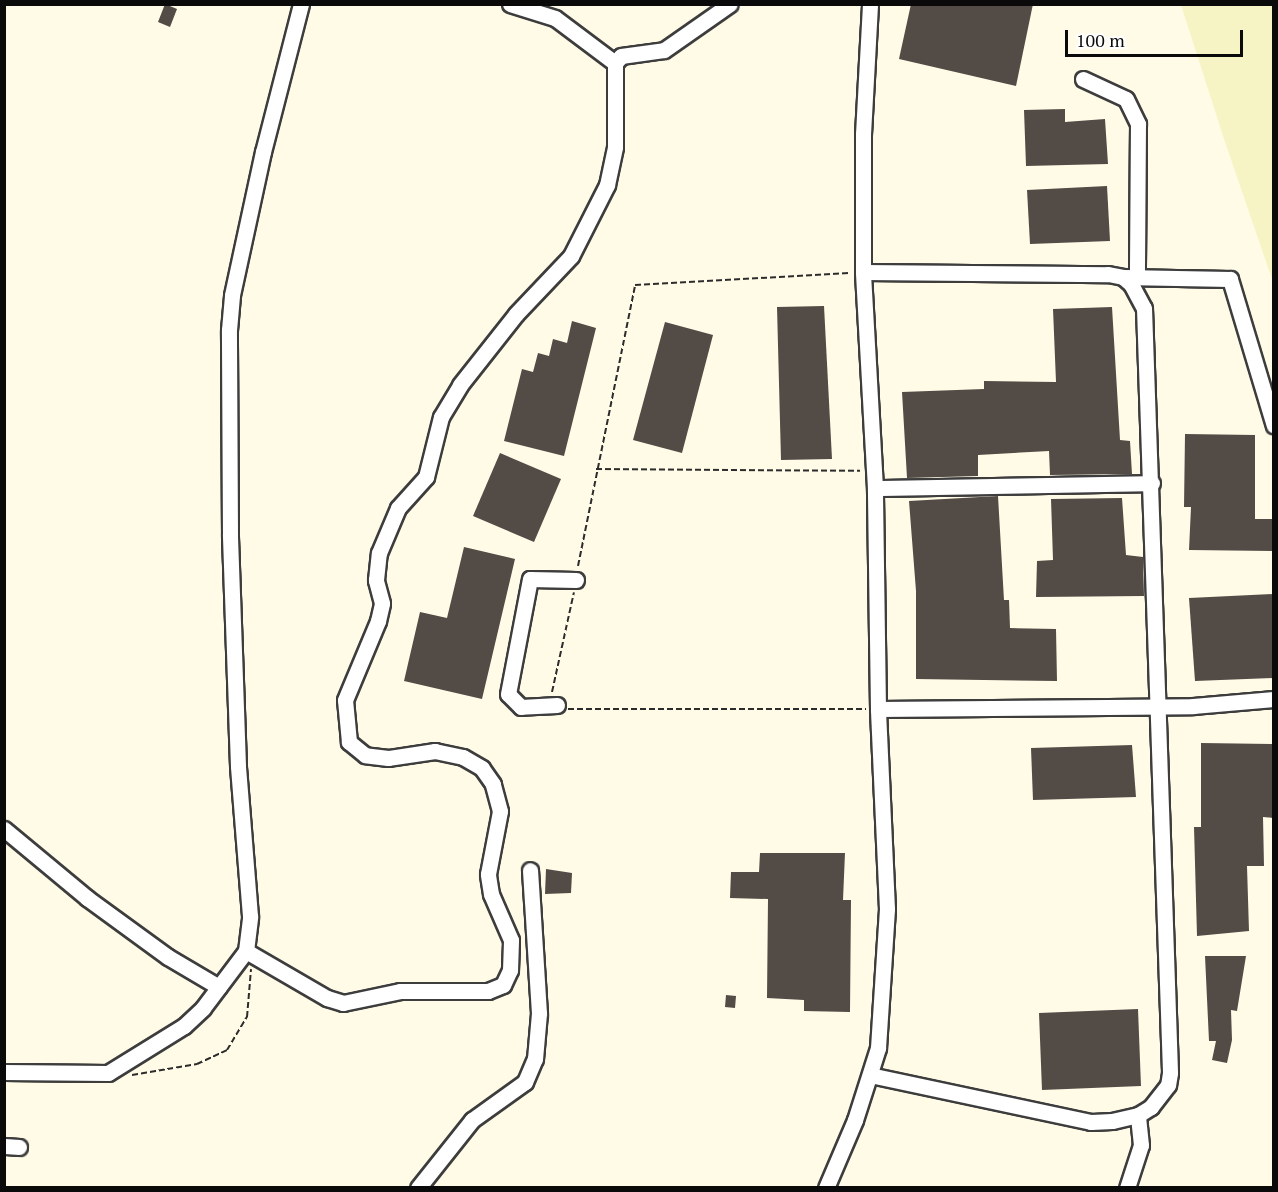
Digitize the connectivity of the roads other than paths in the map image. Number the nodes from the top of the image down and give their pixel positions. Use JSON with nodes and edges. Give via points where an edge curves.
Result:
{"nodes":[{"id":1,"x":301,"y":4,"type":"edge"},
{"id":2,"x":510,"y":4,"type":"edge"},
{"id":3,"x":730,"y":4,"type":"edge"},
{"id":4,"x":870,"y":4,"type":"edge"},
{"id":5,"x":615,"y":63,"type":"junction"},
{"id":6,"x":1083,"y":79,"type":"dead end"},
{"id":7,"x":864,"y":272,"type":"junction"},
{"id":8,"x":1130,"y":277,"type":"junction"},
{"id":9,"x":1274,"y":426,"type":"edge"},
{"id":10,"x":1152,"y":483,"type":"junction"},
{"id":11,"x":875,"y":488,"type":"junction"},
{"id":12,"x":576,"y":580,"type":"road end"},
{"id":13,"x":1274,"y":699,"type":"edge"},
{"id":14,"x":558,"y":705,"type":"road end"},
{"id":15,"x":1156,"y":707,"type":"junction"},
{"id":16,"x":878,"y":709,"type":"junction"},
{"id":17,"x":4,"y":829,"type":"edge"},
{"id":18,"x":530,"y":870,"type":"dead end"},
{"id":19,"x":246,"y":951,"type":"junction"},
{"id":20,"x":219,"y":987,"type":"junction"},
{"id":21,"x":4,"y":1072,"type":"edge"},
{"id":22,"x":870,"y":1075,"type":"junction"},
{"id":23,"x":1138,"y":1115,"type":"junction"},
{"id":24,"x":418,"y":1188,"type":"edge"},
{"id":25,"x":826,"y":1188,"type":"edge"},
{"id":26,"x":1127,"y":1188,"type":"edge"}],
"edges":[{"from":1,"to":19,"type":"street","via":[[262,152],[232,295],[229,330],[230,522],[238,755],[250,916]]},
{"from":2,"to":5,"type":"street","via":[[555,18]]},
{"from":3,"to":5,"type":"street","via":[[664,51],[621,56]]},
{"from":4,"to":7,"type":"street","via":[[863,134]]},
{"from":5,"to":19,"type":"street","via":[[615,147],[607,185],[571,256],[516,314],[460,385],[441,417],[426,477],[398,508],[379,553],[376,580],[382,603],[378,621],[345,700],[349,742],[365,755],[388,758],[435,752],[463,757],[482,768],[493,784],[500,811],[488,874],[491,894],[511,940],[510,970],[503,985],[488,991],[400,991],[343,1003],[327,998]]},
{"from":6,"to":8,"type":"street","via":[[1126,99],[1138,124]]},
{"from":7,"to":8,"type":"street"},
{"from":7,"to":11,"type":"street"},
{"from":8,"to":9,"type":"street","via":[[1230,279]]},
{"from":8,"to":10,"type":"street","via":[[1144,308]]},
{"from":10,"to":11,"type":"street"},
{"from":10,"to":15,"type":"street"},
{"from":11,"to":16,"type":"street"},
{"from":12,"to":14,"type":"street","via":[[530,579],[508,694],[521,707]]},
{"from":13,"to":15,"type":"street"},
{"from":15,"to":16,"type":"street"},
{"from":15,"to":23,"type":"street","via":[[1170,1073],[1159,1097]]},
{"from":16,"to":22,"type":"street","via":[[887,909],[882,1016]]},
{"from":17,"to":20,"type":"street","via":[[87,898],[168,957]]},
{"from":18,"to":24,"type":"street","via":[[539,1013],[535,1059],[525,1082],[472,1120]]},
{"from":19,"to":20,"type":"street"},
{"from":20,"to":21,"type":"street","via":[[184,1026],[108,1073]]},
{"from":22,"to":23,"type":"street","via":[[1091,1122]]},
{"from":22,"to":25,"type":"street"},
{"from":23,"to":26,"type":"street","via":[[1141,1145]]}]}
